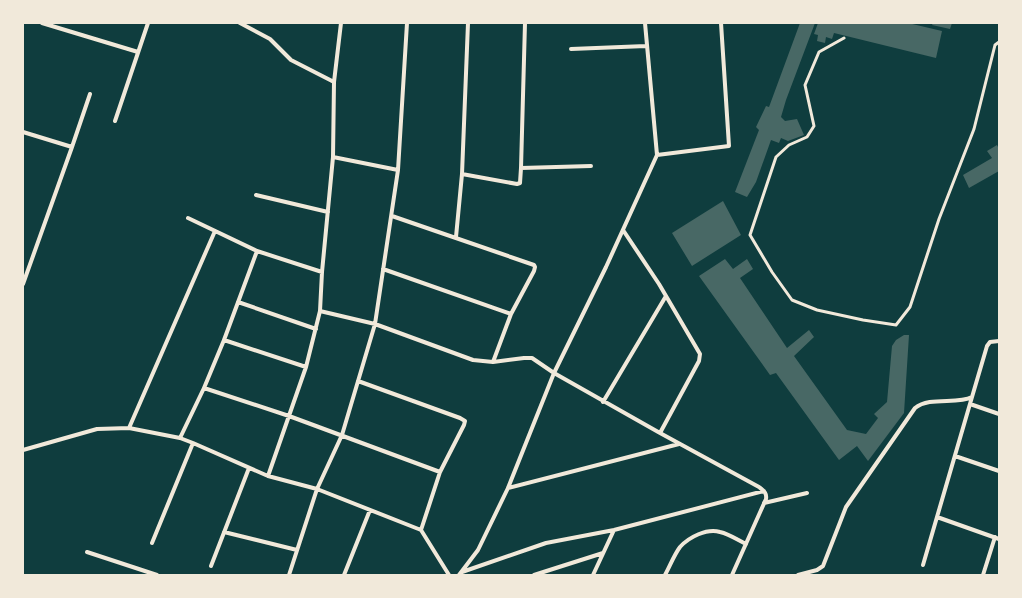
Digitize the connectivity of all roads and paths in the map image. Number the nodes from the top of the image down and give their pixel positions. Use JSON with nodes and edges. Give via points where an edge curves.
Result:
{"nodes":[{"id":1,"x":42,"y":23,"type":"edge"},
{"id":2,"x":148,"y":23,"type":"edge"},
{"id":3,"x":240,"y":23,"type":"edge"},
{"id":4,"x":341,"y":23,"type":"edge"},
{"id":5,"x":407,"y":23,"type":"edge"},
{"id":6,"x":468,"y":23,"type":"edge"},
{"id":7,"x":525,"y":23,"type":"edge"},
{"id":8,"x":645,"y":23,"type":"edge"},
{"id":9,"x":721,"y":23,"type":"edge"},
{"id":10,"x":844,"y":38,"type":"dead end"},
{"id":11,"x":999,"y":42,"type":"edge"},
{"id":12,"x":646,"y":46,"type":"junction"},
{"id":13,"x":571,"y":49,"type":"dead end"},
{"id":14,"x":138,"y":52,"type":"junction"},
{"id":15,"x":334,"y":82,"type":"junction"},
{"id":16,"x":90,"y":94,"type":"dead end"},
{"id":17,"x":115,"y":122,"type":"dead end"},
{"id":18,"x":23,"y":132,"type":"edge"},
{"id":19,"x":72,"y":147,"type":"junction"},
{"id":20,"x":657,"y":155,"type":"junction"},
{"id":21,"x":334,"y":157,"type":"junction"},
{"id":22,"x":591,"y":166,"type":"dead end"},
{"id":23,"x":521,"y":168,"type":"junction"},
{"id":24,"x":398,"y":170,"type":"junction"},
{"id":25,"x":462,"y":174,"type":"junction"},
{"id":26,"x":256,"y":195,"type":"dead end"},
{"id":27,"x":328,"y":212,"type":"junction"},
{"id":28,"x":392,"y":216,"type":"junction"},
{"id":29,"x":188,"y":218,"type":"dead end"},
{"id":30,"x":622,"y":230,"type":"junction"},
{"id":31,"x":215,"y":231,"type":"junction"},
{"id":32,"x":456,"y":237,"type":"junction"},
{"id":33,"x":257,"y":251,"type":"junction"},
{"id":34,"x":383,"y":269,"type":"junction"},
{"id":35,"x":322,"y":272,"type":"junction"},
{"id":36,"x":23,"y":284,"type":"edge"},
{"id":37,"x":666,"y":296,"type":"junction"},
{"id":38,"x":238,"y":302,"type":"junction"},
{"id":39,"x":320,"y":311,"type":"junction"},
{"id":40,"x":511,"y":314,"type":"junction"},
{"id":41,"x":375,"y":324,"type":"junction"},
{"id":42,"x":316,"y":329,"type":"junction"},
{"id":43,"x":224,"y":340,"type":"junction"},
{"id":44,"x":999,"y":341,"type":"edge"},
{"id":45,"x":493,"y":362,"type":"junction"},
{"id":46,"x":306,"y":367,"type":"junction"},
{"id":47,"x":554,"y":373,"type":"junction"},
{"id":48,"x":358,"y":381,"type":"junction"},
{"id":49,"x":204,"y":388,"type":"junction"},
{"id":50,"x":972,"y":397,"type":"junction"},
{"id":51,"x":603,"y":402,"type":"junction"},
{"id":52,"x":970,"y":404,"type":"junction"},
{"id":53,"x":999,"y":414,"type":"edge"},
{"id":54,"x":289,"y":416,"type":"junction"},
{"id":55,"x":129,"y":428,"type":"junction"},
{"id":56,"x":660,"y":433,"type":"junction"},
{"id":57,"x":342,"y":435,"type":"junction"},
{"id":58,"x":180,"y":438,"type":"junction"},
{"id":59,"x":193,"y":443,"type":"junction"},
{"id":60,"x":680,"y":444,"type":"junction"},
{"id":61,"x":23,"y":450,"type":"edge"},
{"id":62,"x":955,"y":456,"type":"junction"},
{"id":63,"x":250,"y":468,"type":"junction"},
{"id":64,"x":999,"y":470,"type":"edge"},
{"id":65,"x":440,"y":472,"type":"junction"},
{"id":66,"x":268,"y":476,"type":"junction"},
{"id":67,"x":508,"y":488,"type":"junction"},
{"id":68,"x":317,"y":489,"type":"junction"},
{"id":69,"x":764,"y":491,"type":"junction"},
{"id":70,"x":807,"y":493,"type":"dead end"},
{"id":71,"x":764,"y":503,"type":"junction"},
{"id":72,"x":370,"y":510,"type":"junction"},
{"id":73,"x":937,"y":518,"type":"junction"},
{"id":74,"x":421,"y":530,"type":"junction"},
{"id":75,"x":224,"y":532,"type":"junction"},
{"id":76,"x":613,"y":532,"type":"junction"},
{"id":77,"x":997,"y":538,"type":"edge"},
{"id":78,"x":152,"y":543,"type":"dead end"},
{"id":79,"x":746,"y":544,"type":"junction"},
{"id":80,"x":297,"y":550,"type":"junction"},
{"id":81,"x":604,"y":551,"type":"junction"},
{"id":82,"x":87,"y":552,"type":"dead end"},
{"id":83,"x":923,"y":565,"type":"dead end"},
{"id":84,"x":211,"y":566,"type":"dead end"},
{"id":85,"x":461,"y":574,"type":"edge"},
{"id":86,"x":157,"y":575,"type":"edge"},
{"id":87,"x":289,"y":575,"type":"edge"},
{"id":88,"x":344,"y":575,"type":"edge"},
{"id":89,"x":449,"y":575,"type":"edge"},
{"id":90,"x":534,"y":575,"type":"edge"},
{"id":91,"x":593,"y":575,"type":"edge"},
{"id":92,"x":665,"y":575,"type":"edge"},
{"id":93,"x":732,"y":575,"type":"edge"},
{"id":94,"x":800,"y":575,"type":"edge"},
{"id":95,"x":983,"y":575,"type":"edge"}],
"edges":[{"from":1,"to":14,"type":"street"},
{"from":2,"to":14,"type":"street"},
{"from":3,"to":15,"type":"street","via":[[270,39],[291,60]]},
{"from":4,"to":15,"type":"street"},
{"from":5,"to":24,"type":"street"},
{"from":6,"to":25,"type":"street"},
{"from":7,"to":23,"type":"street"},
{"from":8,"to":12,"type":"street"},
{"from":9,"to":20,"type":"street","via":[[729,146]]},
{"from":10,"to":11,"type":"lane","via":[[819,52],[805,85],[814,126],[807,137],[789,145],[776,157],[750,236],[792,300],[817,310],[896,326],[910,307],[939,219],[974,129],[996,45]]},
{"from":12,"to":13,"type":"street"},
{"from":12,"to":20,"type":"street"},
{"from":14,"to":17,"type":"street"},
{"from":15,"to":21,"type":"street"},
{"from":16,"to":19,"type":"street"},
{"from":18,"to":19,"type":"street"},
{"from":19,"to":36,"type":"street"},
{"from":20,"to":30,"type":"street"},
{"from":21,"to":24,"type":"street"},
{"from":21,"to":27,"type":"street"},
{"from":22,"to":23,"type":"street"},
{"from":23,"to":25,"type":"street","via":[[519,184]]},
{"from":24,"to":28,"type":"street"},
{"from":25,"to":32,"type":"street"},
{"from":26,"to":27,"type":"street"},
{"from":27,"to":35,"type":"street"},
{"from":28,"to":32,"type":"street"},
{"from":28,"to":34,"type":"street"},
{"from":29,"to":31,"type":"street"},
{"from":30,"to":37,"type":"street"},
{"from":30,"to":47,"type":"street"},
{"from":31,"to":33,"type":"street"},
{"from":31,"to":55,"type":"street"},
{"from":32,"to":40,"type":"street","via":[[534,265],[534,271]]},
{"from":33,"to":35,"type":"street"},
{"from":33,"to":38,"type":"street"},
{"from":34,"to":40,"type":"street"},
{"from":34,"to":41,"type":"street"},
{"from":35,"to":39,"type":"street"},
{"from":37,"to":51,"type":"street"},
{"from":37,"to":56,"type":"street","via":[[700,357]]},
{"from":38,"to":42,"type":"street"},
{"from":38,"to":43,"type":"street"},
{"from":39,"to":41,"type":"street"},
{"from":39,"to":42,"type":"street"},
{"from":40,"to":45,"type":"street"},
{"from":41,"to":45,"type":"street","via":[[468,359]]},
{"from":41,"to":48,"type":"street"},
{"from":42,"to":46,"type":"street"},
{"from":43,"to":46,"type":"street"},
{"from":43,"to":49,"type":"street"},
{"from":44,"to":50,"type":"street","via":[[990,342],[987,346]]},
{"from":45,"to":47,"type":"street","via":[[532,358]]},
{"from":46,"to":54,"type":"street"},
{"from":47,"to":51,"type":"street"},
{"from":47,"to":67,"type":"street"},
{"from":48,"to":57,"type":"street"},
{"from":48,"to":65,"type":"street","via":[[464,420],[464,425]]},
{"from":49,"to":54,"type":"street"},
{"from":49,"to":58,"type":"street"},
{"from":50,"to":52,"type":"street"},
{"from":50,"to":94,"type":"street","via":[[939,401],[915,408],[846,507],[822,566],[818,570]]},
{"from":51,"to":56,"type":"street"},
{"from":52,"to":53,"type":"street"},
{"from":52,"to":62,"type":"street"},
{"from":54,"to":57,"type":"street"},
{"from":54,"to":66,"type":"street"},
{"from":55,"to":58,"type":"street"},
{"from":55,"to":61,"type":"street","via":[[97,429]]},
{"from":56,"to":60,"type":"street"},
{"from":57,"to":65,"type":"street"},
{"from":57,"to":68,"type":"street"},
{"from":58,"to":59,"type":"street"},
{"from":59,"to":63,"type":"street"},
{"from":59,"to":78,"type":"street"},
{"from":60,"to":67,"type":"street"},
{"from":60,"to":69,"type":"street"},
{"from":62,"to":64,"type":"street"},
{"from":62,"to":73,"type":"street"},
{"from":63,"to":66,"type":"street"},
{"from":63,"to":75,"type":"street"},
{"from":65,"to":74,"type":"street"},
{"from":66,"to":68,"type":"street"},
{"from":67,"to":85,"type":"street","via":[[478,550]]},
{"from":68,"to":72,"type":"street"},
{"from":68,"to":80,"type":"street"},
{"from":69,"to":71,"type":"street"},
{"from":69,"to":76,"type":"street"},
{"from":70,"to":71,"type":"street"},
{"from":71,"to":79,"type":"street"},
{"from":72,"to":74,"type":"street"},
{"from":72,"to":88,"type":"street"},
{"from":73,"to":77,"type":"street"},
{"from":73,"to":83,"type":"street"},
{"from":74,"to":89,"type":"street"},
{"from":75,"to":80,"type":"street"},
{"from":75,"to":84,"type":"street"},
{"from":76,"to":81,"type":"street"},
{"from":76,"to":85,"type":"street","via":[[540,544]]},
{"from":77,"to":95,"type":"street"},
{"from":79,"to":92,"type":"street","via":[[722,532],[704,532],[689,539],[680,547]]},
{"from":79,"to":93,"type":"street"},
{"from":80,"to":87,"type":"street"},
{"from":81,"to":90,"type":"street"},
{"from":81,"to":91,"type":"street"},
{"from":82,"to":86,"type":"street"}]}
